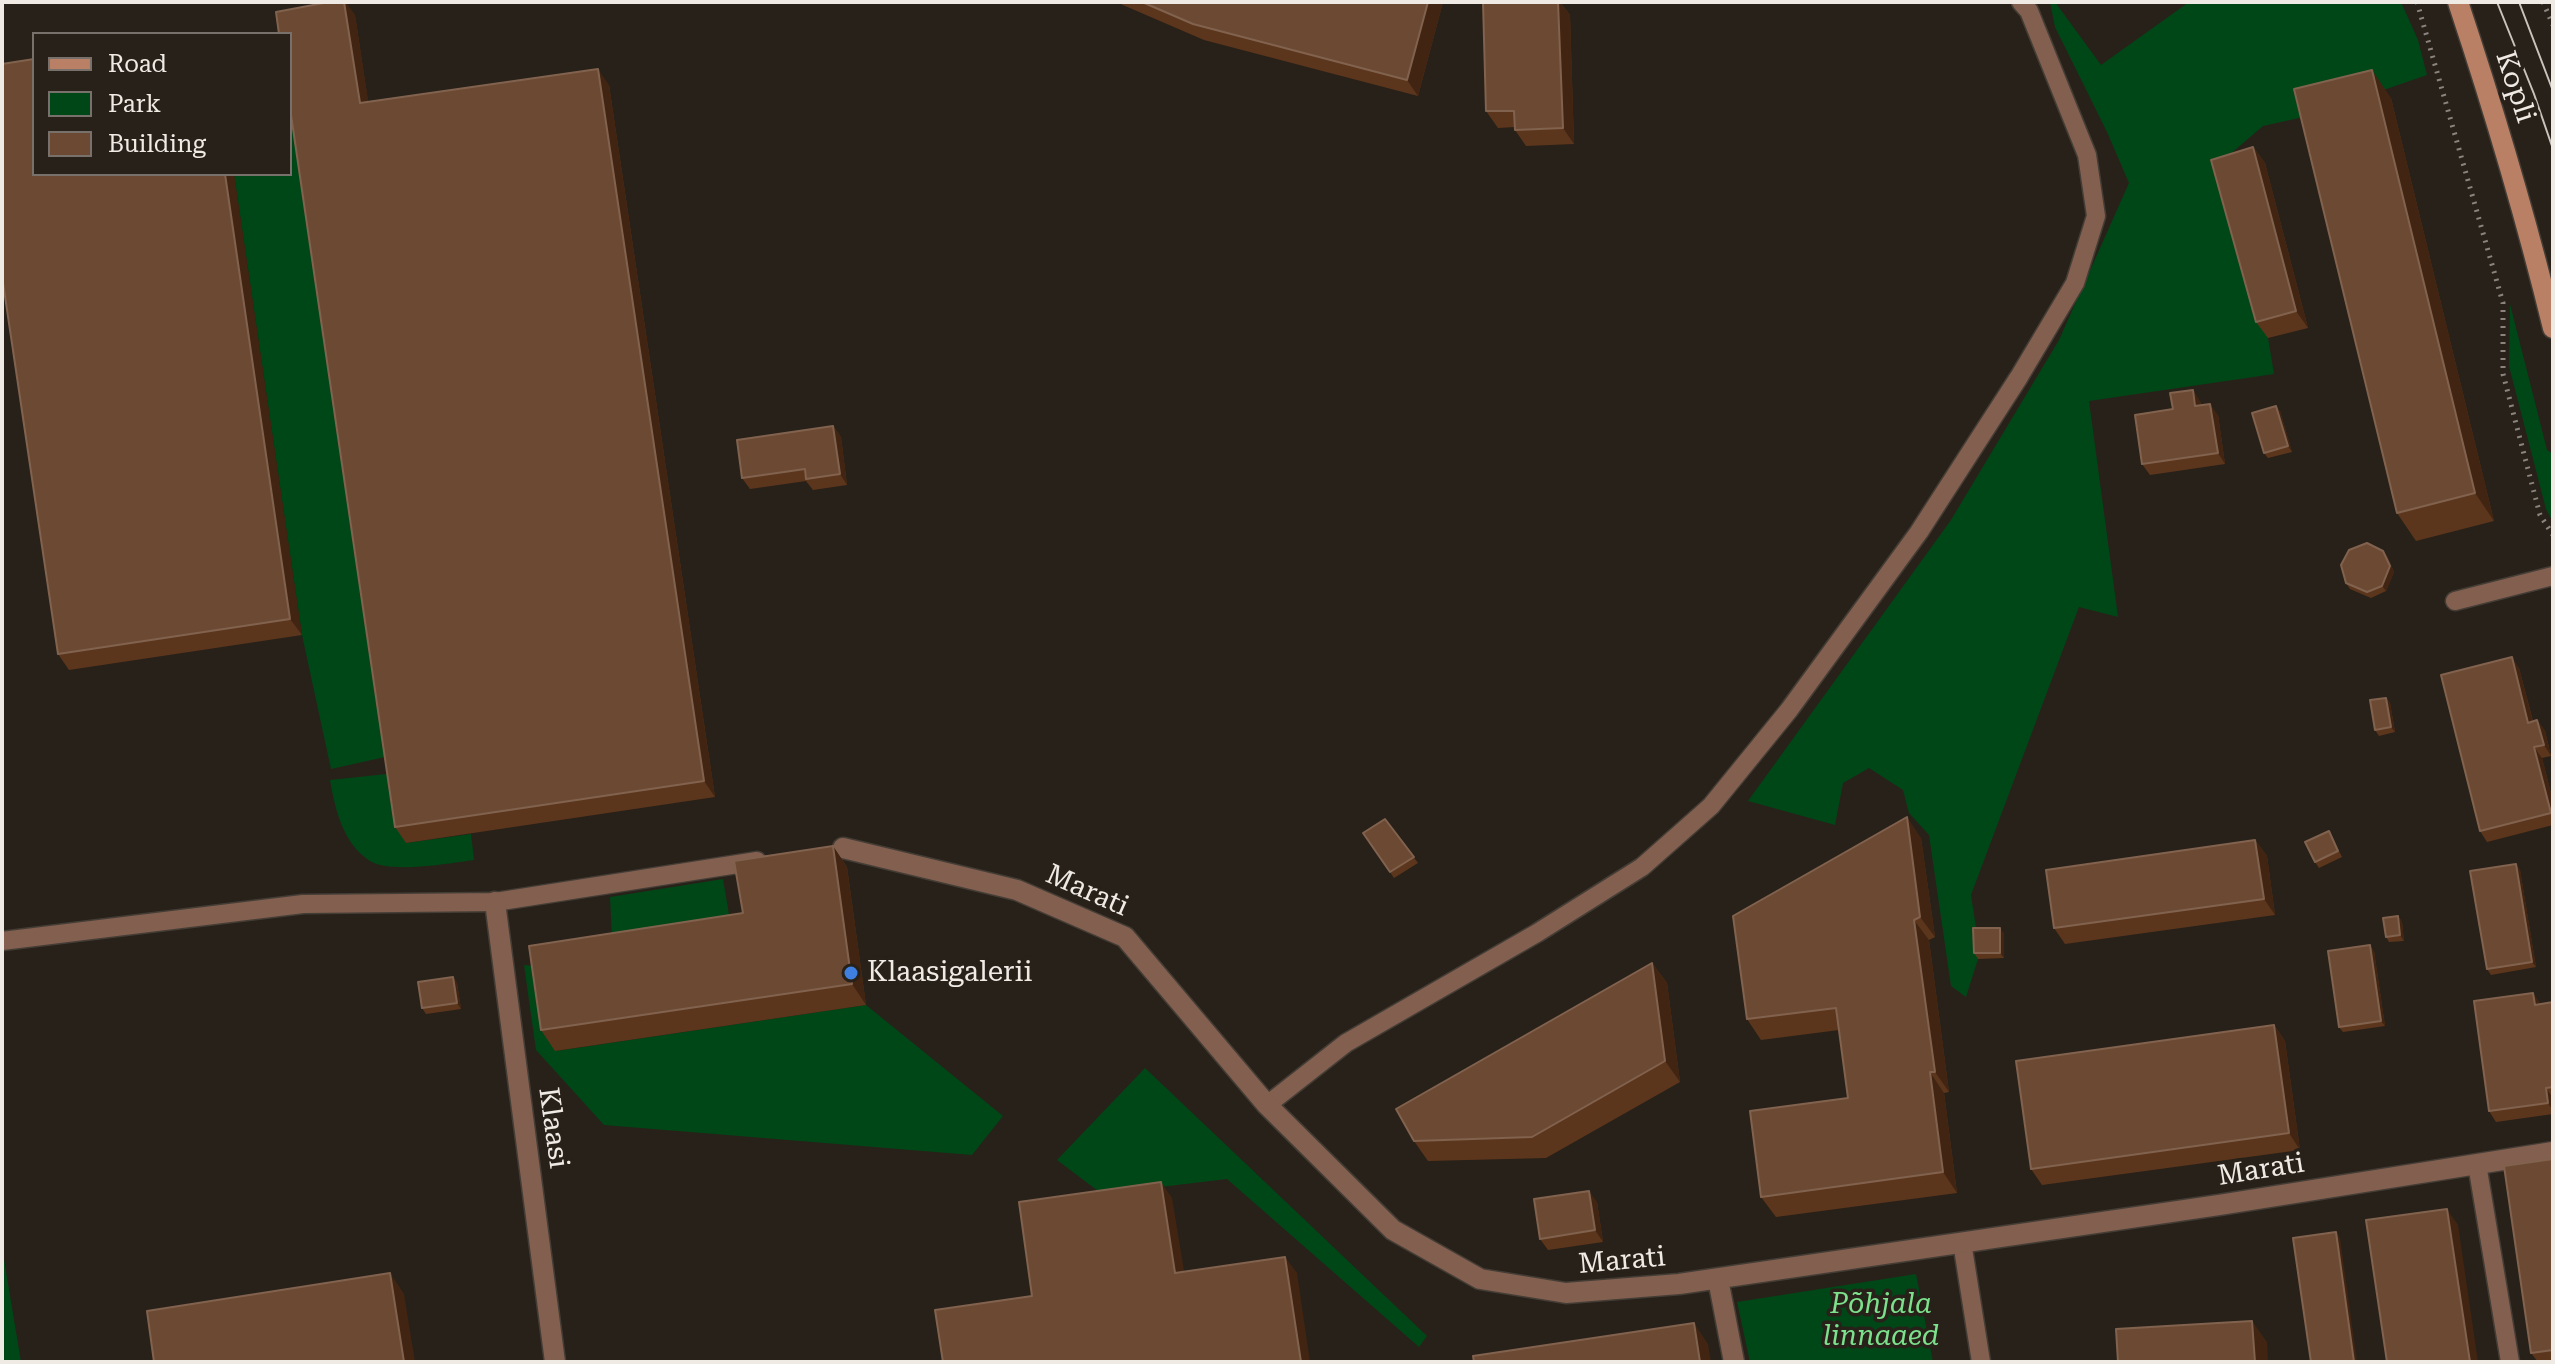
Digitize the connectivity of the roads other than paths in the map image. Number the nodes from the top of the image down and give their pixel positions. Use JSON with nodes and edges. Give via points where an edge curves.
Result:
{"nodes":[{"id":1,"x":2021,"y":2,"type":"edge"},
{"id":2,"x":2458,"y":2,"type":"edge"},
{"id":3,"x":2553,"y":328,"type":"edge"},
{"id":4,"x":2553,"y":576,"type":"edge"},
{"id":5,"x":2455,"y":601,"type":"dead end"},
{"id":6,"x":836,"y":849,"type":"edge"},
{"id":7,"x":767,"y":859,"type":"edge"},
{"id":8,"x":495,"y":902,"type":"junction"},
{"id":9,"x":2,"y":941,"type":"edge"},
{"id":10,"x":1267,"y":1105,"type":"junction"},
{"id":11,"x":2553,"y":1152,"type":"edge"},
{"id":12,"x":2477,"y":1164,"type":"junction"},
{"id":13,"x":1962,"y":1242,"type":"junction"},
{"id":14,"x":1718,"y":1279,"type":"junction"},
{"id":15,"x":555,"y":1362,"type":"edge"},
{"id":16,"x":1734,"y":1362,"type":"edge"},
{"id":17,"x":1981,"y":1362,"type":"edge"},
{"id":18,"x":2510,"y":1362,"type":"edge"}],
"edges":[{"from":1,"to":10,"type":"lane","via":[[2087,155],[2096,216],[2075,283],[1919,532],[1789,710],[1711,806],[1642,867],[1346,1043]]},
{"from":2,"to":3,"type":"street","name":"Kopli","via":[[2493,107]]},
{"from":4,"to":5,"type":"lane"},
{"from":6,"to":10,"type":"street","name":"Marati","via":[[1017,890],[1125,937]]},
{"from":7,"to":8,"type":"lane"},
{"from":8,"to":9,"type":"lane","via":[[303,904]]},
{"from":8,"to":15,"type":"street","name":"Klaasi"},
{"from":10,"to":14,"type":"street","name":"Marati","via":[[1393,1230],[1480,1279],[1566,1293]]},
{"from":11,"to":12,"type":"street","name":"Marati"},
{"from":12,"to":13,"type":"street","name":"Marati"},
{"from":12,"to":18,"type":"lane"},
{"from":13,"to":14,"type":"street","name":"Marati"},
{"from":13,"to":17,"type":"lane"},
{"from":14,"to":16,"type":"street"}]}
